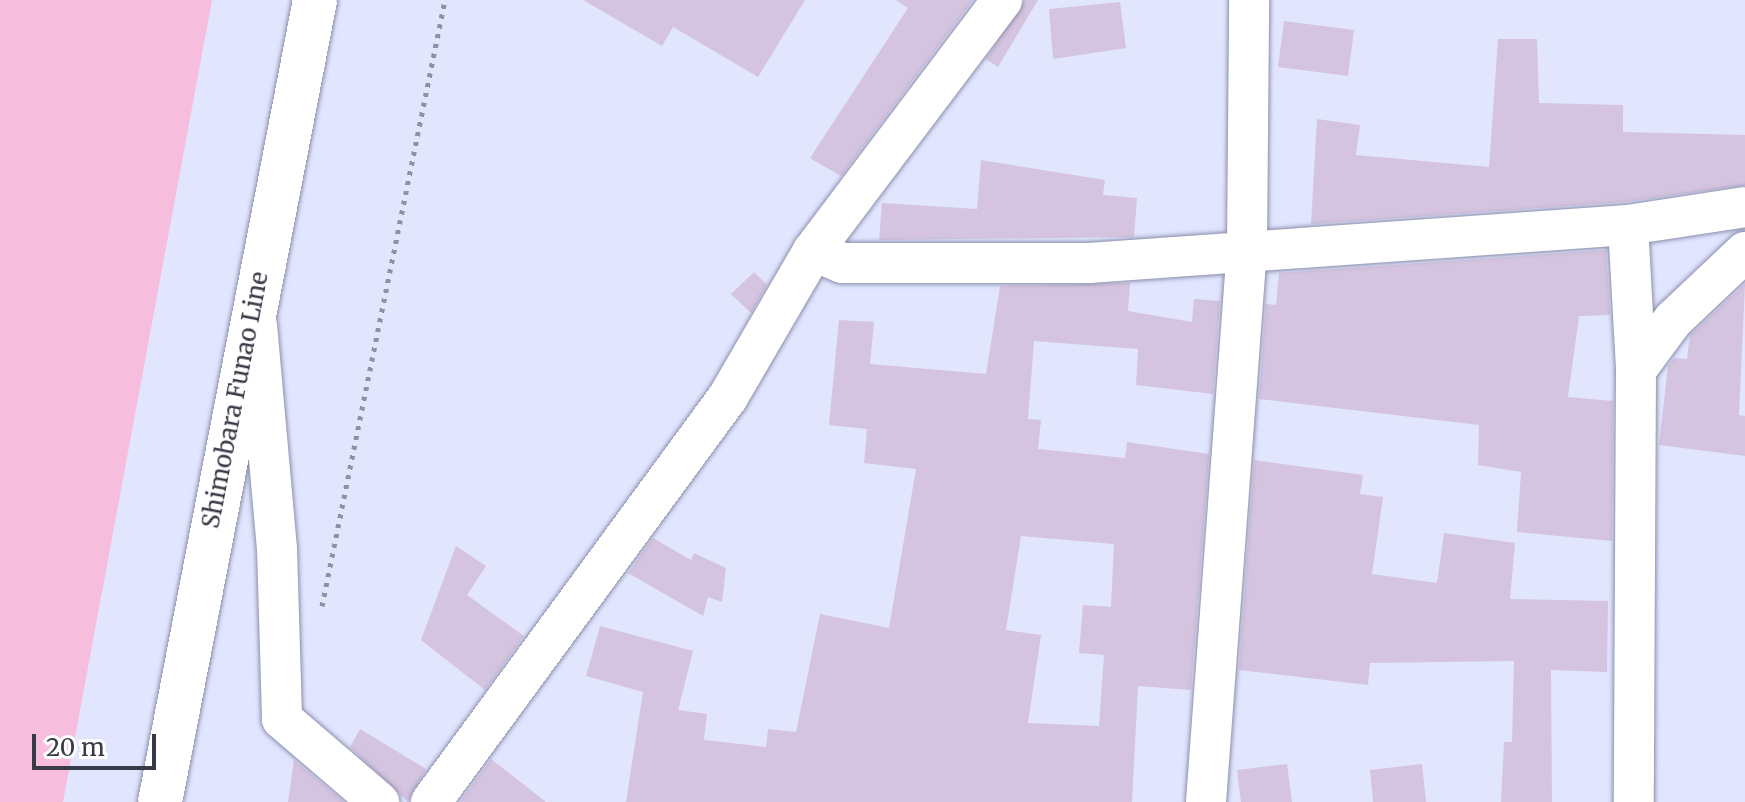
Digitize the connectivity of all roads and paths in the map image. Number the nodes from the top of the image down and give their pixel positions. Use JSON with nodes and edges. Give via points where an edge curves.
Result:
{"nodes":[{"id":1,"x":315,"y":0,"type":"edge"},
{"id":2,"x":445,"y":0,"type":"edge"},
{"id":3,"x":1002,"y":0,"type":"edge"},
{"id":4,"x":1249,"y":0,"type":"edge"},
{"id":5,"x":1745,"y":207,"type":"edge"},
{"id":6,"x":1628,"y":225,"type":"junction"},
{"id":7,"x":1247,"y":248,"type":"junction"},
{"id":8,"x":813,"y":251,"type":"junction"},
{"id":9,"x":1745,"y":252,"type":"edge"},
{"id":10,"x":254,"y":297,"type":"junction"},
{"id":11,"x":1636,"y":370,"type":"junction"},
{"id":12,"x":321,"y":614,"type":"dead end"},
{"id":13,"x":160,"y":802,"type":"edge"},
{"id":14,"x":379,"y":802,"type":"edge"},
{"id":15,"x":431,"y":802,"type":"edge"},
{"id":16,"x":1206,"y":802,"type":"edge"},
{"id":17,"x":1634,"y":802,"type":"edge"}],
"edges":[{"from":1,"to":10,"type":"main road","name":"Shimobara Funao Line"},
{"from":2,"to":12,"type":"path"},
{"from":3,"to":8,"type":"street"},
{"from":4,"to":7,"type":"street"},
{"from":5,"to":6,"type":"street"},
{"from":6,"to":7,"type":"street"},
{"from":6,"to":11,"type":"street"},
{"from":7,"to":8,"type":"street","via":[[991,267],[842,263]]},
{"from":7,"to":16,"type":"street"},
{"from":8,"to":15,"type":"street","via":[[728,397]]},
{"from":9,"to":11,"type":"street","via":[[1673,320]]},
{"from":10,"to":13,"type":"main road","name":"Shimobara Funao Line"},
{"from":10,"to":14,"type":"street","via":[[269,421],[282,719]]},
{"from":11,"to":17,"type":"street"}]}
